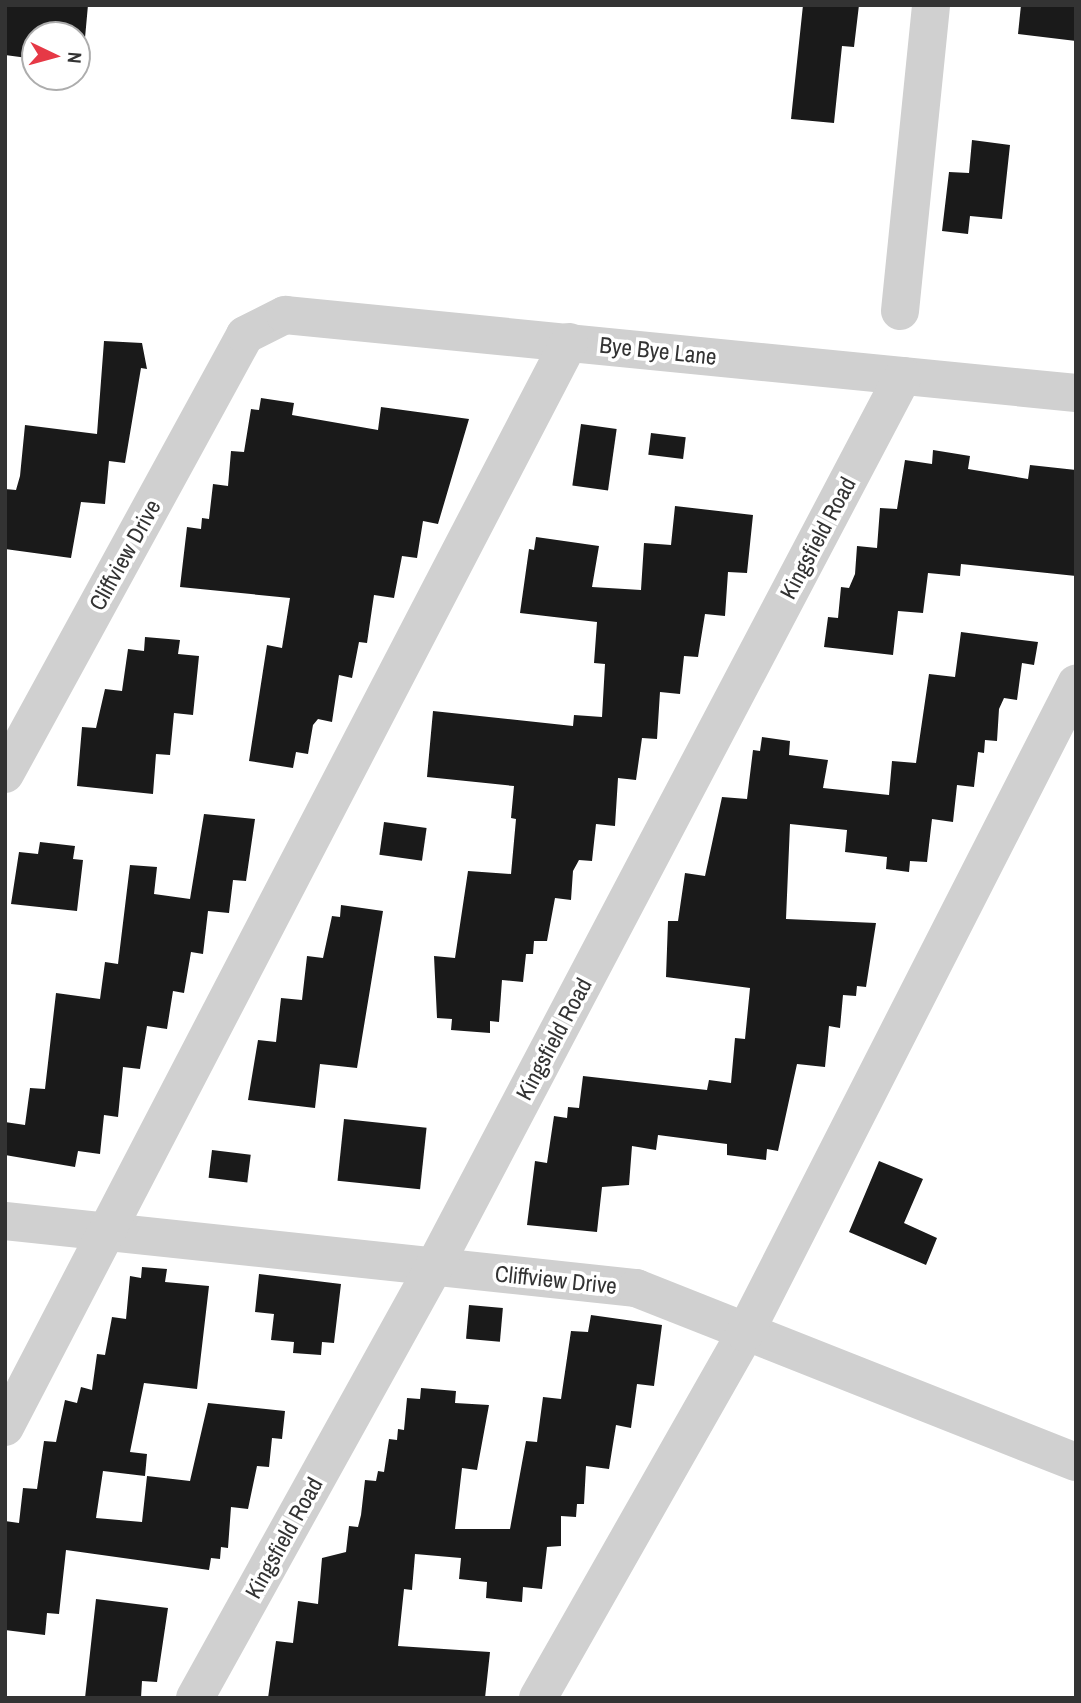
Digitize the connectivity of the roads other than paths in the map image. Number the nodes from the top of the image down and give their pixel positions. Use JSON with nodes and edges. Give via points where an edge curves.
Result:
{"nodes":[{"id":1,"x":931,"y":5,"type":"edge"},
{"id":2,"x":900,"y":310,"type":"dead end"},
{"id":3,"x":245,"y":335,"type":"joint"},
{"id":4,"x":569,"y":342,"type":"junction"},
{"id":5,"x":903,"y":376,"type":"junction"},
{"id":6,"x":1076,"y":393,"type":"edge"},
{"id":7,"x":1076,"y":684,"type":"edge"},
{"id":8,"x":5,"y":774,"type":"edge"},
{"id":9,"x":5,"y":1221,"type":"edge"},
{"id":10,"x":104,"y":1233,"type":"junction"},
{"id":11,"x":434,"y":1266,"type":"junction"},
{"id":12,"x":745,"y":1333,"type":"junction"},
{"id":13,"x":5,"y":1427,"type":"edge"},
{"id":14,"x":1076,"y":1462,"type":"edge"},
{"id":15,"x":195,"y":1698,"type":"edge"},
{"id":16,"x":538,"y":1698,"type":"edge"}],
"edges":[{"from":1,"to":2,"type":"street"},
{"from":3,"to":4,"type":"street","name":"Bye Bye Lane","via":[[285,315]]},
{"from":3,"to":8,"type":"street","name":"Cliffview Drive"},
{"from":4,"to":5,"type":"street","name":"Bye Bye Lane"},
{"from":4,"to":10,"type":"street"},
{"from":5,"to":6,"type":"street","name":"Bye Bye Lane"},
{"from":5,"to":11,"type":"street","name":"Kingsfield Road"},
{"from":7,"to":12,"type":"street"},
{"from":9,"to":10,"type":"street","name":"Cliffview Drive"},
{"from":10,"to":11,"type":"street","name":"Cliffview Drive"},
{"from":10,"to":13,"type":"street"},
{"from":11,"to":12,"type":"street","name":"Cliffview Drive","via":[[636,1288]]},
{"from":11,"to":15,"type":"street","name":"Kingsfield Road"},
{"from":12,"to":14,"type":"street","name":"Cliffview Drive"},
{"from":12,"to":16,"type":"street"}]}
